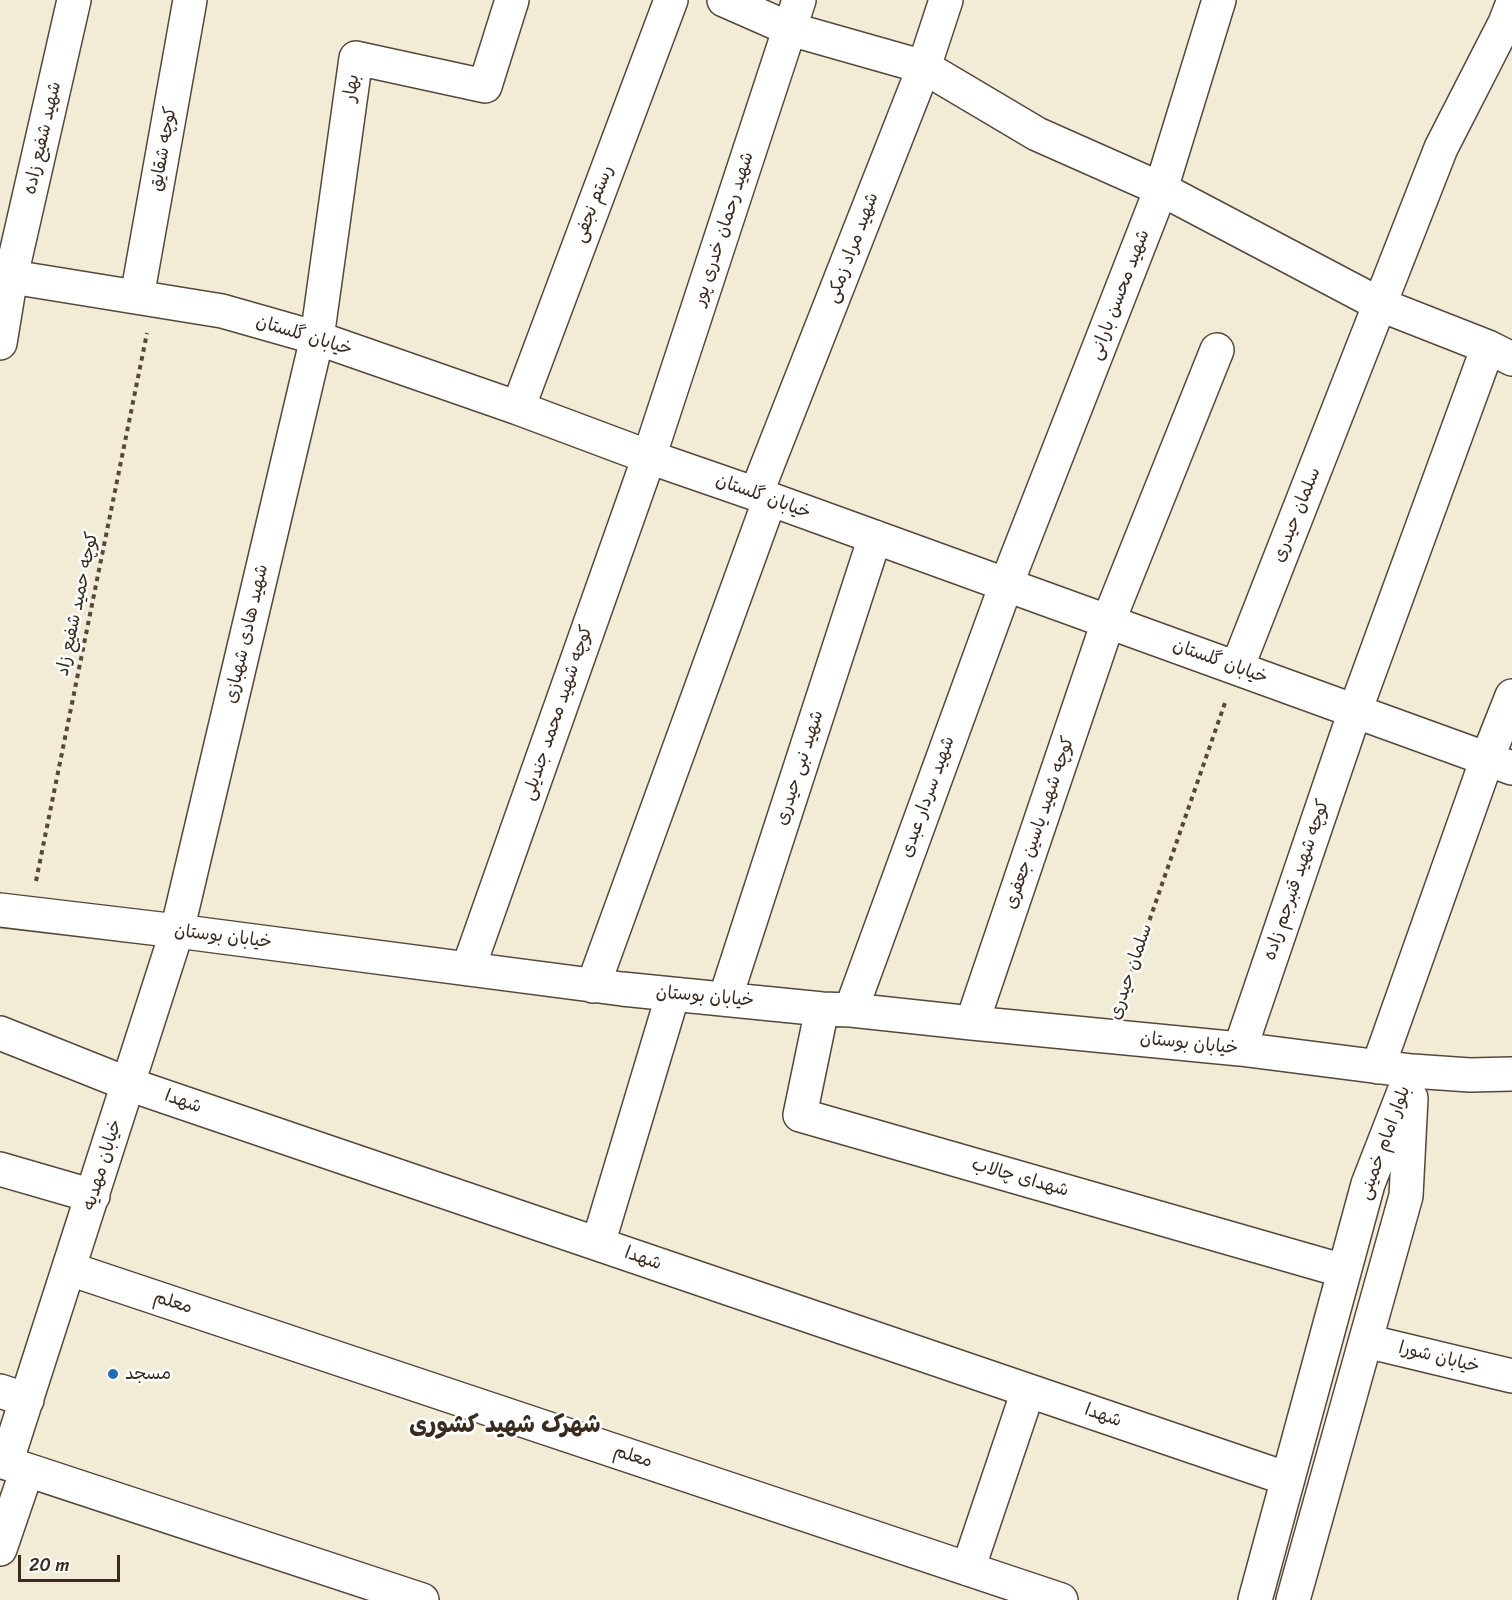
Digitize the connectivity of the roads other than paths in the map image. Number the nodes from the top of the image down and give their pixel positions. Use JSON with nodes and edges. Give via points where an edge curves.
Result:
{"nodes":[{"id":1,"x":74,"y":0,"type":"edge"},
{"id":2,"x":190,"y":0,"type":"edge"},
{"id":3,"x":512,"y":0,"type":"edge"},
{"id":4,"x":671,"y":0,"type":"edge"},
{"id":5,"x":724,"y":0,"type":"edge"},
{"id":6,"x":946,"y":0,"type":"edge"},
{"id":7,"x":1219,"y":0,"type":"edge"},
{"id":8,"x":1512,"y":5,"type":"edge"},
{"id":9,"x":795,"y":14,"type":"edge"},
{"id":10,"x":924,"y":67,"type":"junction"},
{"id":11,"x":1161,"y":189,"type":"junction"},
{"id":12,"x":6,"y":275,"type":"edge"},
{"id":13,"x":146,"y":299,"type":"junction"},
{"id":14,"x":1381,"y":305,"type":"junction"},
{"id":15,"x":317,"y":338,"type":"junction"},
{"id":16,"x":0,"y":343,"type":"edge"},
{"id":17,"x":1217,"y":350,"type":"dead end"},
{"id":18,"x":1500,"y":353,"type":"edge"},
{"id":19,"x":518,"y":408,"type":"junction"},
{"id":20,"x":649,"y":457,"type":"junction"},
{"id":21,"x":763,"y":497,"type":"junction"},
{"id":22,"x":875,"y":537,"type":"junction"},
{"id":23,"x":1006,"y":585,"type":"junction"},
{"id":24,"x":1108,"y":622,"type":"junction"},
{"id":25,"x":1237,"y":668,"type":"junction"},
{"id":26,"x":1512,"y":696,"type":"edge"},
{"id":27,"x":1355,"y":711,"type":"junction"},
{"id":28,"x":1500,"y":764,"type":"edge"},
{"id":29,"x":14,"y":912,"type":"edge"},
{"id":30,"x":177,"y":931,"type":"junction"},
{"id":31,"x":468,"y":969,"type":"junction"},
{"id":32,"x":593,"y":986,"type":"junction"},
{"id":33,"x":673,"y":994,"type":"junction"},
{"id":34,"x":725,"y":999,"type":"junction"},
{"id":35,"x":836,"y":1009,"type":"junction"},
{"id":36,"x":972,"y":1023,"type":"junction"},
{"id":37,"x":0,"y":1033,"type":"edge"},
{"id":38,"x":1240,"y":1049,"type":"junction"},
{"id":39,"x":1378,"y":1067,"type":"junction"},
{"id":40,"x":1412,"y":1071,"type":"junction"},
{"id":41,"x":1512,"y":1074,"type":"edge"},
{"id":42,"x":128,"y":1084,"type":"junction"},
{"id":43,"x":0,"y":1169,"type":"edge"},
{"id":44,"x":93,"y":1196,"type":"junction"},
{"id":45,"x":598,"y":1244,"type":"junction"},
{"id":46,"x":70,"y":1269,"type":"junction"},
{"id":47,"x":1344,"y":1271,"type":"junction"},
{"id":48,"x":1366,"y":1341,"type":"junction"},
{"id":49,"x":1512,"y":1376,"type":"edge"},
{"id":50,"x":1028,"y":1391,"type":"junction"},
{"id":51,"x":13,"y":1395,"type":"edge"},
{"id":52,"x":11,"y":1465,"type":"edge"},
{"id":53,"x":1288,"y":1479,"type":"junction"},
{"id":54,"x":0,"y":1549,"type":"edge"},
{"id":55,"x":968,"y":1569,"type":"junction"},
{"id":56,"x":422,"y":1600,"type":"edge"},
{"id":57,"x":1061,"y":1600,"type":"edge"},
{"id":58,"x":1255,"y":1600,"type":"edge"},
{"id":59,"x":1293,"y":1600,"type":"edge"}],
"edges":[{"from":1,"to":12,"type":"street","name":"شهید شفیع زاده"},
{"from":2,"to":13,"type":"street","name":"کوچه شقایق"},
{"from":3,"to":15,"type":"street","name":"بهار","via":[[485,86],[356,58]]},
{"from":4,"to":19,"type":"street","name":"رستم نجفی"},
{"from":5,"to":9,"type":"street"},
{"from":6,"to":10,"type":"street","name":"شهید مراد زمکی"},
{"from":7,"to":11,"type":"street","name":"شهید محسن بارانی"},
{"from":8,"to":14,"type":"street","name":"سلمان حیدری","via":[[1441,148]]},
{"from":9,"to":10,"type":"street"},
{"from":9,"to":20,"type":"street","name":"شهید رحمان خدری پور"},
{"from":10,"to":11,"type":"street","via":[[1037,134]]},
{"from":10,"to":21,"type":"street","name":"شهید مراد زمکی"},
{"from":11,"to":14,"type":"street"},
{"from":11,"to":23,"type":"street","name":"شهید محسن بارانی"},
{"from":12,"to":13,"type":"street","name":"خیابان گلستان"},
{"from":12,"to":16,"type":"street","name":"شهید شفیع زاده"},
{"from":13,"to":15,"type":"street","name":"خیابان گلستان","via":[[222,311]]},
{"from":14,"to":18,"type":"street"},
{"from":14,"to":25,"type":"street","name":"سلمان حیدری"},
{"from":15,"to":19,"type":"street","name":"خیابان گلستان"},
{"from":15,"to":30,"type":"street","name":"شهید هادی شهبازی"},
{"from":17,"to":24,"type":"street","name":"کوچه شهید یاسین جعفری"},
{"from":18,"to":27,"type":"street","name":"کوچه شهید قنبرجم زاده"},
{"from":19,"to":20,"type":"street","name":"خیابان گلستان"},
{"from":20,"to":21,"type":"street","name":"خیابان گلستان"},
{"from":20,"to":31,"type":"street","name":"کوچه شهید محمد جندیلی"},
{"from":21,"to":22,"type":"street","name":"خیابان گلستان"},
{"from":21,"to":32,"type":"street","name":"شهید مراد زمکی"},
{"from":22,"to":23,"type":"street","name":"خیابان گلستان"},
{"from":22,"to":34,"type":"street","name":"شهید نبی حیدری"},
{"from":23,"to":24,"type":"street","name":"خیابان گلستان"},
{"from":23,"to":35,"type":"street","name":"شهید سردار عبدی"},
{"from":24,"to":25,"type":"street","name":"خیابان گلستان"},
{"from":24,"to":36,"type":"street","name":"کوچه شهید یاسین جعفری"},
{"from":25,"to":27,"type":"street","name":"خیابان گلستان"},
{"from":26,"to":28,"type":"street"},
{"from":27,"to":28,"type":"street","name":"خیابان گلستان"},
{"from":27,"to":38,"type":"street","name":"کوچه شهید قنبرجم زاده"},
{"from":28,"to":39,"type":"street"},
{"from":29,"to":30,"type":"street","name":"خیابان بوستان"},
{"from":30,"to":31,"type":"street","name":"خیابان بوستان"},
{"from":30,"to":42,"type":"street","name":"خیابان مهدیه"},
{"from":31,"to":32,"type":"street","name":"خیابان بوستان"},
{"from":32,"to":33,"type":"street","name":"خیابان بوستان"},
{"from":33,"to":34,"type":"street","name":"خیابان بوستان"},
{"from":33,"to":45,"type":"street"},
{"from":34,"to":35,"type":"street","name":"خیابان بوستان"},
{"from":35,"to":36,"type":"street","name":"خیابان بوستان"},
{"from":35,"to":47,"type":"street","name":"شهدای چالاب","via":[[800,1115]]},
{"from":36,"to":38,"type":"street","name":"خیابان بوستان"},
{"from":37,"to":42,"type":"street","name":"شهدا"},
{"from":38,"to":39,"type":"street","name":"خیابان بوستان"},
{"from":39,"to":40,"type":"street","name":"خیابان بوستان"},
{"from":40,"to":41,"type":"street","name":"خیابان بوستان"},
{"from":40,"to":47,"type":"street","name":"بلوار امام خمینی","via":[[1368,1184]]},
{"from":40,"to":48,"type":"street","name":"بلوار امام خمینی","via":[[1406,1196]]},
{"from":42,"to":44,"type":"street","name":"خیابان مهدیه"},
{"from":42,"to":45,"type":"street","name":"شهدا"},
{"from":43,"to":44,"type":"street"},
{"from":44,"to":46,"type":"street","name":"خیابان مهدیه"},
{"from":45,"to":50,"type":"street","name":"شهدا"},
{"from":46,"to":51,"type":"street","name":"خیابان مهدیه"},
{"from":46,"to":55,"type":"street","name":"معلم"},
{"from":47,"to":53,"type":"street","name":"بلوار امام خمینی"},
{"from":48,"to":49,"type":"street","name":"خیابان شورا"},
{"from":48,"to":59,"type":"street","name":"بلوار امام خمینی"},
{"from":50,"to":53,"type":"street","name":"شهدا"},
{"from":50,"to":55,"type":"street"},
{"from":51,"to":52,"type":"street","name":"خیابان مهدیه"},
{"from":52,"to":54,"type":"street","name":"خیابان مهدیه"},
{"from":52,"to":56,"type":"street"},
{"from":53,"to":58,"type":"street","name":"بلوار امام خمینی"},
{"from":55,"to":57,"type":"street","name":"معلم"}]}
